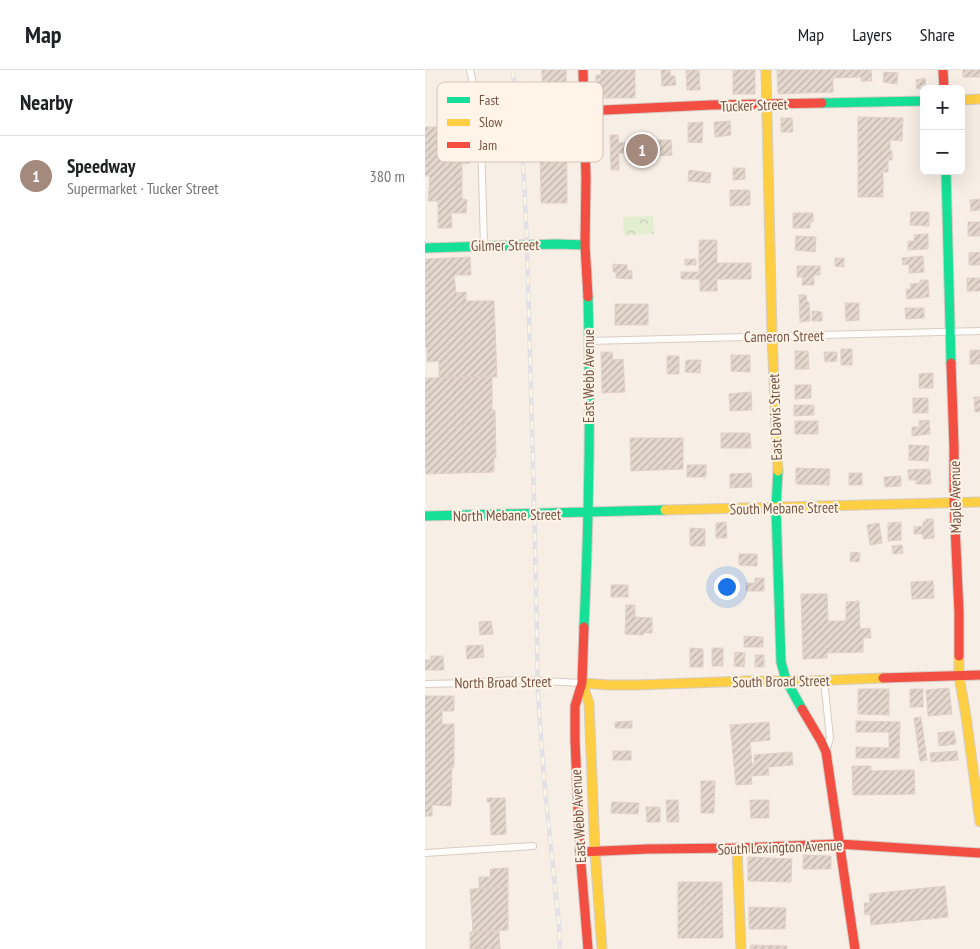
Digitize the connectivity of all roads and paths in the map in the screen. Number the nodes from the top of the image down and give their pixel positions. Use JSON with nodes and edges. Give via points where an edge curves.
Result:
{"nodes":[{"id":1,"x":766,"y":70,"type":"edge"},
{"id":2,"x":943,"y":70,"type":"edge"},
{"id":3,"x":944,"y":85,"type":"edge"},
{"id":4,"x":980,"y":99,"type":"edge"},
{"id":5,"x":965,"y":100,"type":"edge"},
{"id":6,"x":920,"y":101,"type":"edge"},
{"id":7,"x":767,"y":105,"type":"junction"},
{"id":8,"x":603,"y":110,"type":"edge"},
{"id":9,"x":482,"y":162,"type":"edge"},
{"id":10,"x":586,"y":162,"type":"edge"},
{"id":11,"x":946,"y":175,"type":"edge"},
{"id":12,"x":585,"y":245,"type":"junction"},
{"id":13,"x":484,"y":246,"type":"junction"},
{"id":14,"x":425,"y":248,"type":"edge"},
{"id":15,"x":980,"y":332,"type":"edge"},
{"id":16,"x":951,"y":333,"type":"junction"},
{"id":17,"x":772,"y":336,"type":"junction"},
{"id":18,"x":589,"y":341,"type":"junction"},
{"id":19,"x":980,"y":502,"type":"edge"},
{"id":20,"x":954,"y":503,"type":"junction"},
{"id":21,"x":776,"y":508,"type":"junction"},
{"id":22,"x":588,"y":513,"type":"junction"},
{"id":23,"x":425,"y":516,"type":"edge"},
{"id":24,"x":980,"y":675,"type":"edge"},
{"id":25,"x":959,"y":676,"type":"junction"},
{"id":26,"x":786,"y":680,"type":"junction"},
{"id":27,"x":824,"y":680,"type":"junction"},
{"id":28,"x":582,"y":683,"type":"junction"},
{"id":29,"x":425,"y":684,"type":"edge"},
{"id":30,"x":826,"y":752,"type":"junction"},
{"id":31,"x":980,"y":822,"type":"edge"},
{"id":32,"x":839,"y":844,"type":"junction"},
{"id":33,"x":533,"y":846,"type":"dead end"},
{"id":34,"x":737,"y":848,"type":"junction"},
{"id":35,"x":595,"y":851,"type":"junction"},
{"id":36,"x":580,"y":852,"type":"junction"},
{"id":37,"x":425,"y":853,"type":"edge"},
{"id":38,"x":980,"y":853,"type":"edge"},
{"id":39,"x":589,"y":949,"type":"edge"},
{"id":40,"x":602,"y":949,"type":"edge"},
{"id":41,"x":741,"y":949,"type":"edge"},
{"id":42,"x":855,"y":949,"type":"edge"}],
"edges":[{"from":1,"to":7,"type":"main road","name":"East Davis Street"},
{"from":2,"to":3,"type":"main road"},
{"from":4,"to":5,"type":"main road"},
{"from":6,"to":7,"type":"main road","name":"Tucker Street"},
{"from":7,"to":8,"type":"main road","name":"Tucker Street"},
{"from":7,"to":17,"type":"main road","name":"East Davis Street"},
{"from":9,"to":13,"type":"street"},
{"from":10,"to":12,"type":"main road","name":"East Webb Avenue"},
{"from":11,"to":16,"type":"main road","name":"Maple Avenue"},
{"from":12,"to":13,"type":"main road","name":"Gilmer Street"},
{"from":12,"to":18,"type":"main road","name":"East Webb Avenue"},
{"from":13,"to":14,"type":"main road","name":"Gilmer Street"},
{"from":15,"to":16,"type":"street","name":"Cameron Street"},
{"from":16,"to":17,"type":"street","name":"Cameron Street"},
{"from":16,"to":20,"type":"main road","name":"Maple Avenue"},
{"from":17,"to":18,"type":"street","name":"Cameron Street"},
{"from":17,"to":21,"type":"main road","name":"East Davis Street","via":[[778,480]]},
{"from":18,"to":22,"type":"main road","name":"East Webb Avenue"},
{"from":19,"to":20,"type":"main road","name":"South Mebane Street"},
{"from":20,"to":21,"type":"main road","name":"South Mebane Street"},
{"from":20,"to":25,"type":"main road","name":"Maple Avenue"},
{"from":21,"to":22,"type":"main road","name":"South Mebane Street"},
{"from":21,"to":26,"type":"main road","name":"East Davis Street","via":[[781,668]]},
{"from":22,"to":23,"type":"main road","name":"North Mebane Street"},
{"from":22,"to":28,"type":"main road","name":"East Webb Avenue"},
{"from":24,"to":25,"type":"main road","name":"South Broad Street"},
{"from":25,"to":27,"type":"main road","name":"South Broad Street"},
{"from":25,"to":31,"type":"main road","name":"Maple Avenue"},
{"from":26,"to":27,"type":"main road","name":"South Broad Street"},
{"from":26,"to":28,"type":"main road","name":"South Broad Street"},
{"from":26,"to":30,"type":"main road","name":"East Davis Street"},
{"from":27,"to":30,"type":"street","name":"East Davis Street","via":[[830,738]]},
{"from":28,"to":29,"type":"street","name":"North Broad Street","via":[[522,680]]},
{"from":28,"to":35,"type":"main road","name":"East Webb Avenue","via":[[589,704]]},
{"from":28,"to":36,"type":"main road","name":"East Webb Avenue","via":[[575,706]]},
{"from":30,"to":32,"type":"main road","name":"East Davis Street"},
{"from":32,"to":34,"type":"main road","name":"South Lexington Avenue"},
{"from":32,"to":38,"type":"main road","name":"South Lexington Avenue"},
{"from":32,"to":42,"type":"main road","name":"East Davis Street"},
{"from":33,"to":37,"type":"street"},
{"from":34,"to":35,"type":"main road","name":"South Lexington Avenue"},
{"from":34,"to":41,"type":"main road"},
{"from":35,"to":36,"type":"main road","name":"South Lexington Avenue"},
{"from":35,"to":40,"type":"main road","name":"East Webb Avenue"},
{"from":36,"to":39,"type":"main road","name":"East Webb Avenue"}]}
